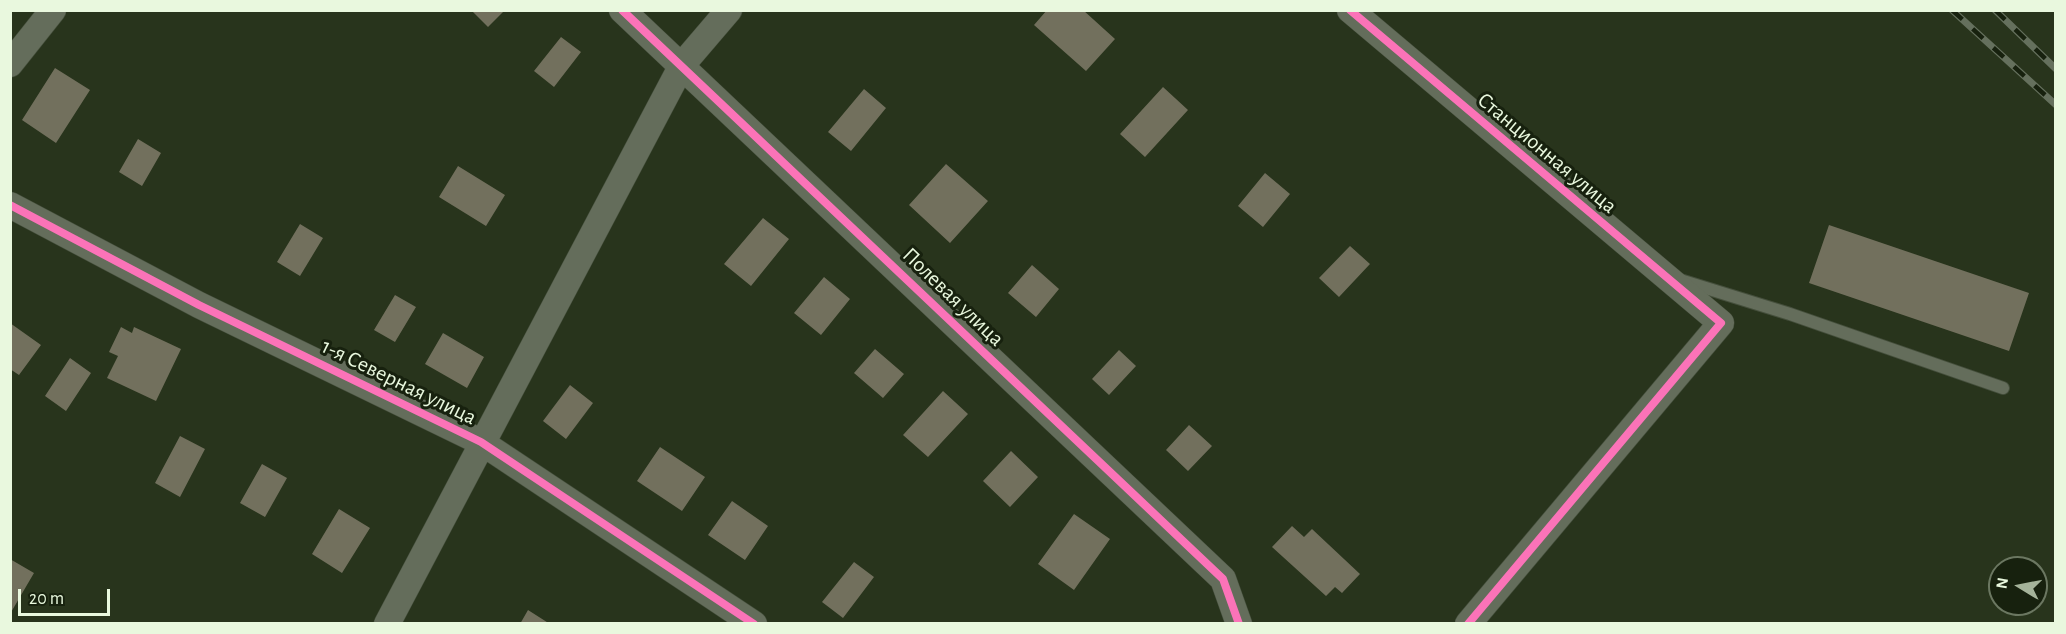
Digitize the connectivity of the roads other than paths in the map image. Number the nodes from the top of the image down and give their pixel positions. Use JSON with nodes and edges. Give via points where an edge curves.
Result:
{"nodes":[{"id":1,"x":54,"y":10,"type":"edge"},
{"id":2,"x":622,"y":10,"type":"edge"},
{"id":3,"x":729,"y":10,"type":"edge"},
{"id":4,"x":1350,"y":10,"type":"edge"},
{"id":5,"x":10,"y":64,"type":"edge"},
{"id":6,"x":682,"y":65,"type":"junction"},
{"id":7,"x":10,"y":205,"type":"edge"},
{"id":8,"x":1665,"y":276,"type":"junction"},
{"id":9,"x":2003,"y":388,"type":"dead end"},
{"id":10,"x":481,"y":442,"type":"junction"},
{"id":11,"x":387,"y":624,"type":"edge"},
{"id":12,"x":754,"y":624,"type":"edge"},
{"id":13,"x":1239,"y":624,"type":"edge"},
{"id":14,"x":1468,"y":624,"type":"edge"}],
"edges":[{"from":1,"to":5,"type":"street"},
{"from":2,"to":6,"type":"street","name":"Полевая улица"},
{"from":3,"to":6,"type":"street"},
{"from":4,"to":8,"type":"street","name":"Станционная улица"},
{"from":6,"to":10,"type":"street"},
{"from":6,"to":13,"type":"street","name":"Полевая улица","via":[[1223,579]]},
{"from":7,"to":10,"type":"street","name":"1-я Северная улица","via":[[199,305]]},
{"from":8,"to":9,"type":"lane","via":[[1790,314]]},
{"from":8,"to":14,"type":"street","name":"Станционная улица","via":[[1721,323]]},
{"from":10,"to":11,"type":"street"},
{"from":10,"to":12,"type":"street","name":"1-я Северная улица"}]}
